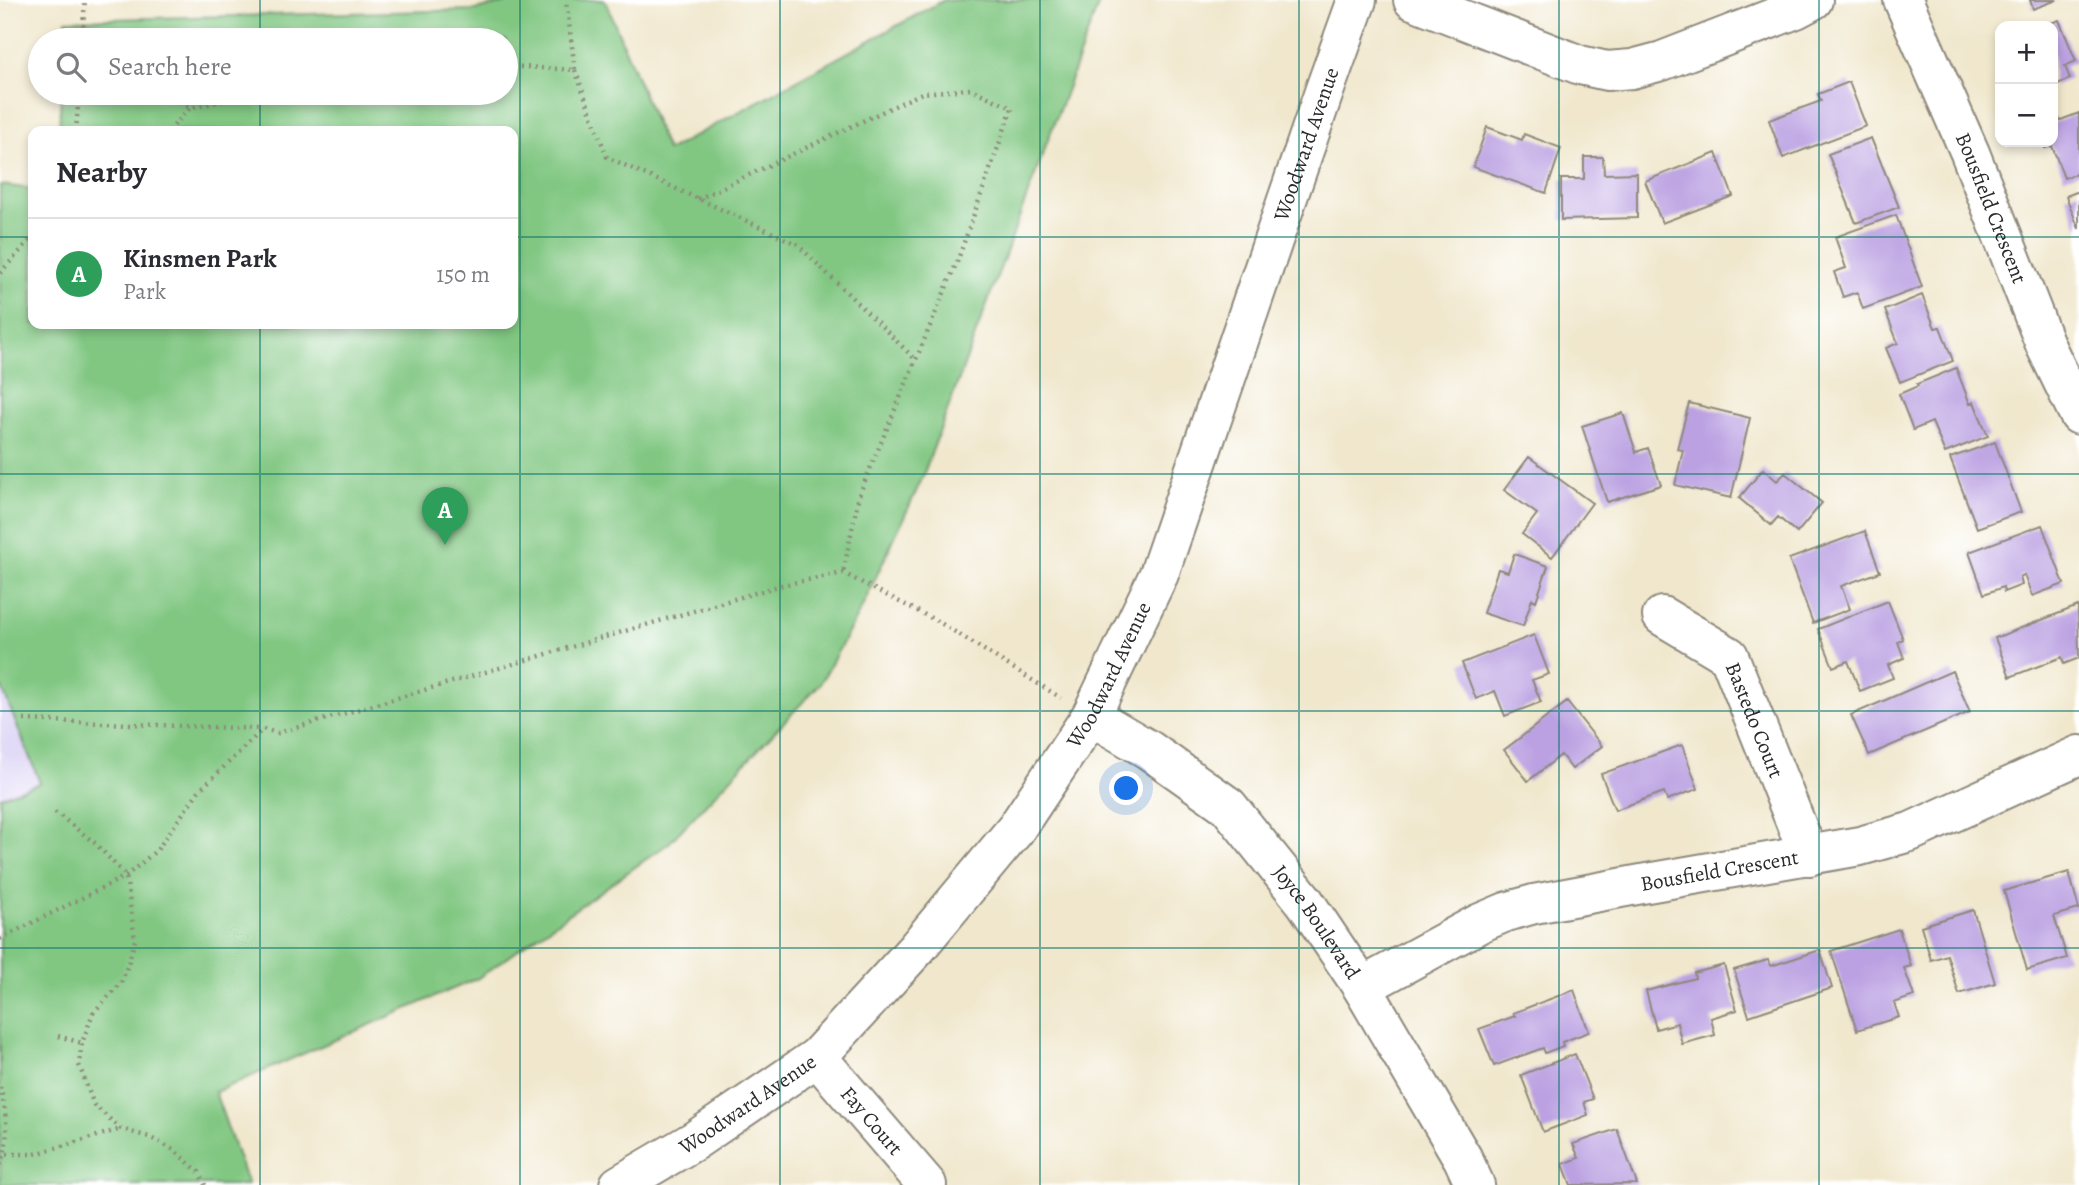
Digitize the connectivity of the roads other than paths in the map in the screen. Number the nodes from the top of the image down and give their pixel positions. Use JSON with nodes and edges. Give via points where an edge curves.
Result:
{"nodes":[{"id":1,"x":1357,"y":0,"type":"edge"},
{"id":2,"x":1413,"y":0,"type":"edge"},
{"id":3,"x":1813,"y":0,"type":"edge"},
{"id":4,"x":1903,"y":0,"type":"edge"},
{"id":5,"x":2079,"y":415,"type":"edge"},
{"id":6,"x":1662,"y":616,"type":"dead end"},
{"id":7,"x":1091,"y":716,"type":"junction"},
{"id":8,"x":2079,"y":755,"type":"edge"},
{"id":9,"x":1809,"y":856,"type":"junction"},
{"id":10,"x":1362,"y":987,"type":"junction"},
{"id":11,"x":817,"y":1057,"type":"junction"},
{"id":12,"x":619,"y":1185,"type":"edge"},
{"id":13,"x":927,"y":1185,"type":"edge"},
{"id":14,"x":1475,"y":1185,"type":"edge"}],
"edges":[{"from":1,"to":7,"type":"street","name":"Woodward Avenue","via":[[1159,573]]},
{"from":2,"to":3,"type":"street","via":[[1580,65],[1607,71],[1662,61]]},
{"from":4,"to":5,"type":"street","name":"Bousfield Crescent"},
{"from":6,"to":9,"type":"street","name":"Bastedo Court","via":[[1729,656]]},
{"from":7,"to":10,"type":"street","name":"Joyce Boulevard","via":[[1228,806],[1305,902]]},
{"from":7,"to":11,"type":"street","name":"Woodward Avenue","via":[[1016,830]]},
{"from":8,"to":9,"type":"street","name":"Bousfield Crescent","via":[[1910,832]]},
{"from":9,"to":10,"type":"street","name":"Bousfield Crescent","via":[[1506,912]]},
{"from":10,"to":14,"type":"street","name":"Joyce Boulevard"},
{"from":11,"to":12,"type":"street","name":"Woodward Avenue","via":[[694,1141]]},
{"from":11,"to":13,"type":"street","name":"Fay Court"}]}
